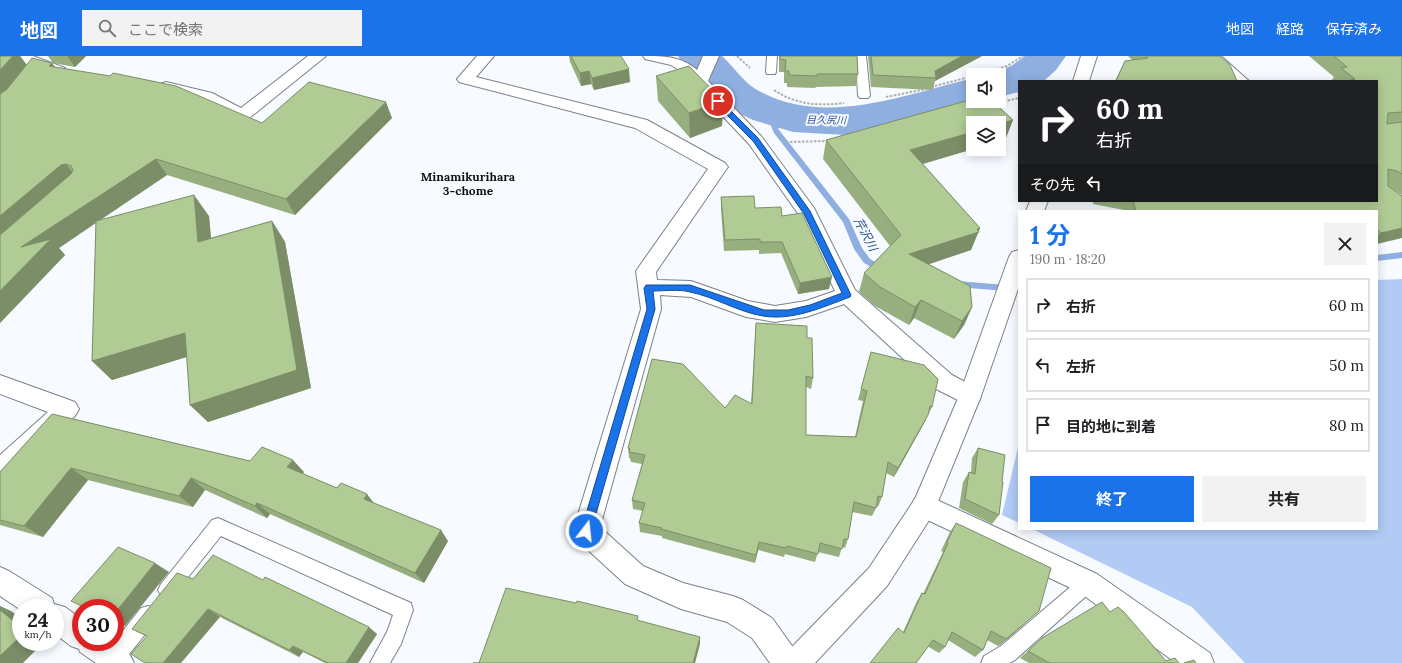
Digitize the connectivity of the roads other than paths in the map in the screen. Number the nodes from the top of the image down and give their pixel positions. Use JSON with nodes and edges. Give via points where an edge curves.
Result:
{"nodes":[{"id":1,"x":12,"y":56,"type":"edge"},
{"id":2,"x":318,"y":56,"type":"edge"},
{"id":3,"x":485,"y":56,"type":"edge"},
{"id":4,"x":651,"y":56,"type":"edge"},
{"id":5,"x":711,"y":56,"type":"edge"},
{"id":6,"x":772,"y":56,"type":"edge"},
{"id":7,"x":861,"y":56,"type":"edge"},
{"id":8,"x":1089,"y":56,"type":"edge"},
{"id":9,"x":1211,"y":56,"type":"edge"},
{"id":10,"x":41,"y":66,"type":"edge"},
{"id":11,"x":771,"y":72,"type":"dead end"},
{"id":12,"x":75,"y":73,"type":"edge"},
{"id":13,"x":701,"y":78,"type":"junction"},
{"id":14,"x":1081,"y":80,"type":"edge"},
{"id":15,"x":1241,"y":80,"type":"edge"},
{"id":16,"x":149,"y":84,"type":"edge"},
{"id":17,"x":864,"y":96,"type":"dead end"},
{"id":18,"x":1018,"y":260,"type":"edge"},
{"id":19,"x":649,"y":288,"type":"junction"},
{"id":20,"x":847,"y":295,"type":"junction"},
{"id":21,"x":0,"y":384,"type":"edge"},
{"id":22,"x":970,"y":396,"type":"junction"},
{"id":23,"x":0,"y":471,"type":"edge"},
{"id":24,"x":924,"y":506,"type":"junction"},
{"id":25,"x":0,"y":580,"type":"edge"},
{"id":26,"x":1088,"y":583,"type":"junction"},
{"id":27,"x":28,"y":599,"type":"edge"},
{"id":28,"x":103,"y":651,"type":"edge"},
{"id":29,"x":1011,"y":658,"type":"edge"},
{"id":30,"x":117,"y":661,"type":"edge"},
{"id":31,"x":380,"y":663,"type":"edge"},
{"id":32,"x":787,"y":663,"type":"edge"},
{"id":33,"x":796,"y":663,"type":"edge"},
{"id":34,"x":991,"y":663,"type":"edge"},
{"id":35,"x":1200,"y":663,"type":"edge"}],
"edges":[{"from":1,"to":10,"type":"street","via":[[30,60]]},
{"from":2,"to":16,"type":"street","via":[[242,115],[206,96]]},
{"from":3,"to":19,"type":"street","via":[[465,79],[641,124],[719,167],[646,270]]},
{"from":4,"to":13,"type":"street","via":[[676,62]]},
{"from":5,"to":13,"type":"street"},
{"from":6,"to":11,"type":"lane"},
{"from":7,"to":17,"type":"lane"},
{"from":8,"to":14,"type":"street"},
{"from":9,"to":15,"type":"street"},
{"from":10,"to":12,"type":"street"},
{"from":13,"to":20,"type":"street","via":[[755,140],[807,213]]},
{"from":18,"to":22,"type":"street"},
{"from":19,"to":20,"type":"street","via":[[690,288],[764,313],[788,313]]},
{"from":19,"to":32,"type":"street","via":[[651,309],[586,531],[634,575],[681,596],[733,610],[762,628]]},
{"from":20,"to":22,"type":"street","via":[[944,382]]},
{"from":21,"to":23,"type":"street","via":[[67,409]]},
{"from":22,"to":24,"type":"street"},
{"from":24,"to":26,"type":"street"},
{"from":24,"to":33,"type":"street","via":[[878,577]]},
{"from":25,"to":27,"type":"street"},
{"from":26,"to":29,"type":"lane"},
{"from":26,"to":35,"type":"street"},
{"from":28,"to":30,"type":"street"},
{"from":29,"to":34,"type":"lane"},
{"from":30,"to":31,"type":"lane","via":[[218,526],[404,610],[394,637]]}]}
